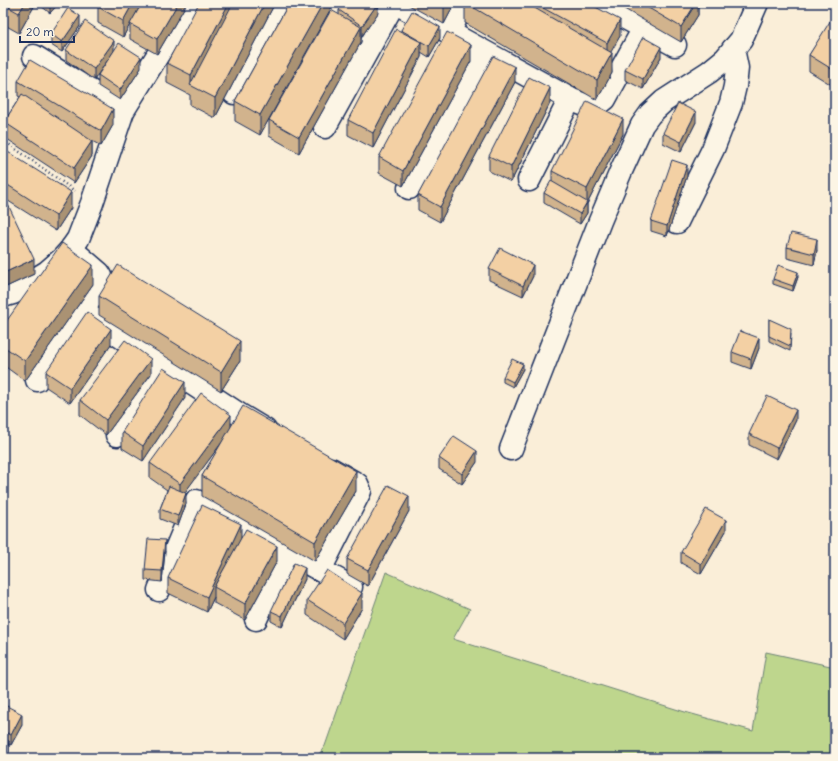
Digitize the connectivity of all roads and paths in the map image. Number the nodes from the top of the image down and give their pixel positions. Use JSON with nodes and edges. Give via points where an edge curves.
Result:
{"nodes":[{"id":1,"x":190,"y":3,"type":"edge"},
{"id":2,"x":284,"y":3,"type":"edge"},
{"id":3,"x":395,"y":3,"type":"edge"},
{"id":4,"x":464,"y":3,"type":"edge"},
{"id":5,"x":598,"y":3,"type":"edge"},
{"id":6,"x":757,"y":3,"type":"edge"},
{"id":7,"x":644,"y":28,"type":"junction"},
{"id":8,"x":449,"y":32,"type":"junction"},
{"id":9,"x":675,"y":45,"type":"dead end"},
{"id":10,"x":733,"y":49,"type":"junction"},
{"id":11,"x":485,"y":53,"type":"junction"},
{"id":12,"x":34,"y":56,"type":"dead end"},
{"id":13,"x":234,"y":93,"type":"dead end"},
{"id":14,"x":570,"y":99,"type":"junction"},
{"id":15,"x":123,"y":111,"type":"junction"},
{"id":16,"x":325,"y":126,"type":"dead end"},
{"id":17,"x":3,"y":140,"type":"edge"},
{"id":18,"x":529,"y":180,"type":"dead end"},
{"id":19,"x":409,"y":188,"type":"dead end"},
{"id":20,"x":92,"y":203,"type":"junction"},
{"id":21,"x":677,"y":222,"type":"dead end"},
{"id":22,"x":71,"y":249,"type":"junction"},
{"id":23,"x":3,"y":296,"type":"edge"},
{"id":24,"x":83,"y":312,"type":"junction"},
{"id":25,"x":163,"y":364,"type":"junction"},
{"id":26,"x":37,"y":380,"type":"dead end"},
{"id":27,"x":240,"y":415,"type":"junction"},
{"id":28,"x":117,"y":435,"type":"dead end"},
{"id":29,"x":230,"y":435,"type":"edge"},
{"id":30,"x":282,"y":439,"type":"edge"},
{"id":31,"x":511,"y":449,"type":"dead end"},
{"id":32,"x":316,"y":460,"type":"edge"},
{"id":33,"x":206,"y":481,"type":"edge"},
{"id":34,"x":196,"y":501,"type":"junction"},
{"id":35,"x":287,"y":551,"type":"junction"},
{"id":36,"x":320,"y":570,"type":"junction"},
{"id":37,"x":159,"y":590,"type":"dead end"},
{"id":38,"x":362,"y":593,"type":"edge"},
{"id":39,"x":256,"y":619,"type":"dead end"}],
"edges":[{"from":1,"to":15,"type":"street"},
{"from":2,"to":13,"type":"street"},
{"from":3,"to":8,"type":"street"},
{"from":3,"to":16,"type":"street"},
{"from":4,"to":8,"type":"street"},
{"from":5,"to":7,"type":"street"},
{"from":6,"to":10,"type":"street","via":[[742,40]]},
{"from":7,"to":9,"type":"street"},
{"from":7,"to":14,"type":"street","via":[[605,99],[595,106]]},
{"from":8,"to":11,"type":"street"},
{"from":10,"to":21,"type":"street","via":[[737,68],[731,103]]},
{"from":10,"to":31,"type":"street","via":[[709,72],[664,101],[642,125],[600,221]]},
{"from":11,"to":14,"type":"street"},
{"from":11,"to":19,"type":"street"},
{"from":12,"to":15,"type":"street"},
{"from":14,"to":18,"type":"street"},
{"from":15,"to":20,"type":"street"},
{"from":17,"to":20,"type":"path"},
{"from":20,"to":22,"type":"street","via":[[83,228]]},
{"from":22,"to":23,"type":"street","via":[[47,272],[13,293]]},
{"from":22,"to":24,"type":"street","via":[[101,276],[100,283]]},
{"from":24,"to":25,"type":"street"},
{"from":24,"to":26,"type":"street"},
{"from":25,"to":27,"type":"street"},
{"from":25,"to":28,"type":"street"},
{"from":27,"to":29,"type":"street"},
{"from":27,"to":30,"type":"street"},
{"from":32,"to":36,"type":"street","via":[[357,484],[360,490]]},
{"from":33,"to":34,"type":"street"},
{"from":34,"to":35,"type":"street"},
{"from":34,"to":37,"type":"street"},
{"from":35,"to":36,"type":"street"},
{"from":35,"to":39,"type":"street"},
{"from":36,"to":38,"type":"street"}]}
